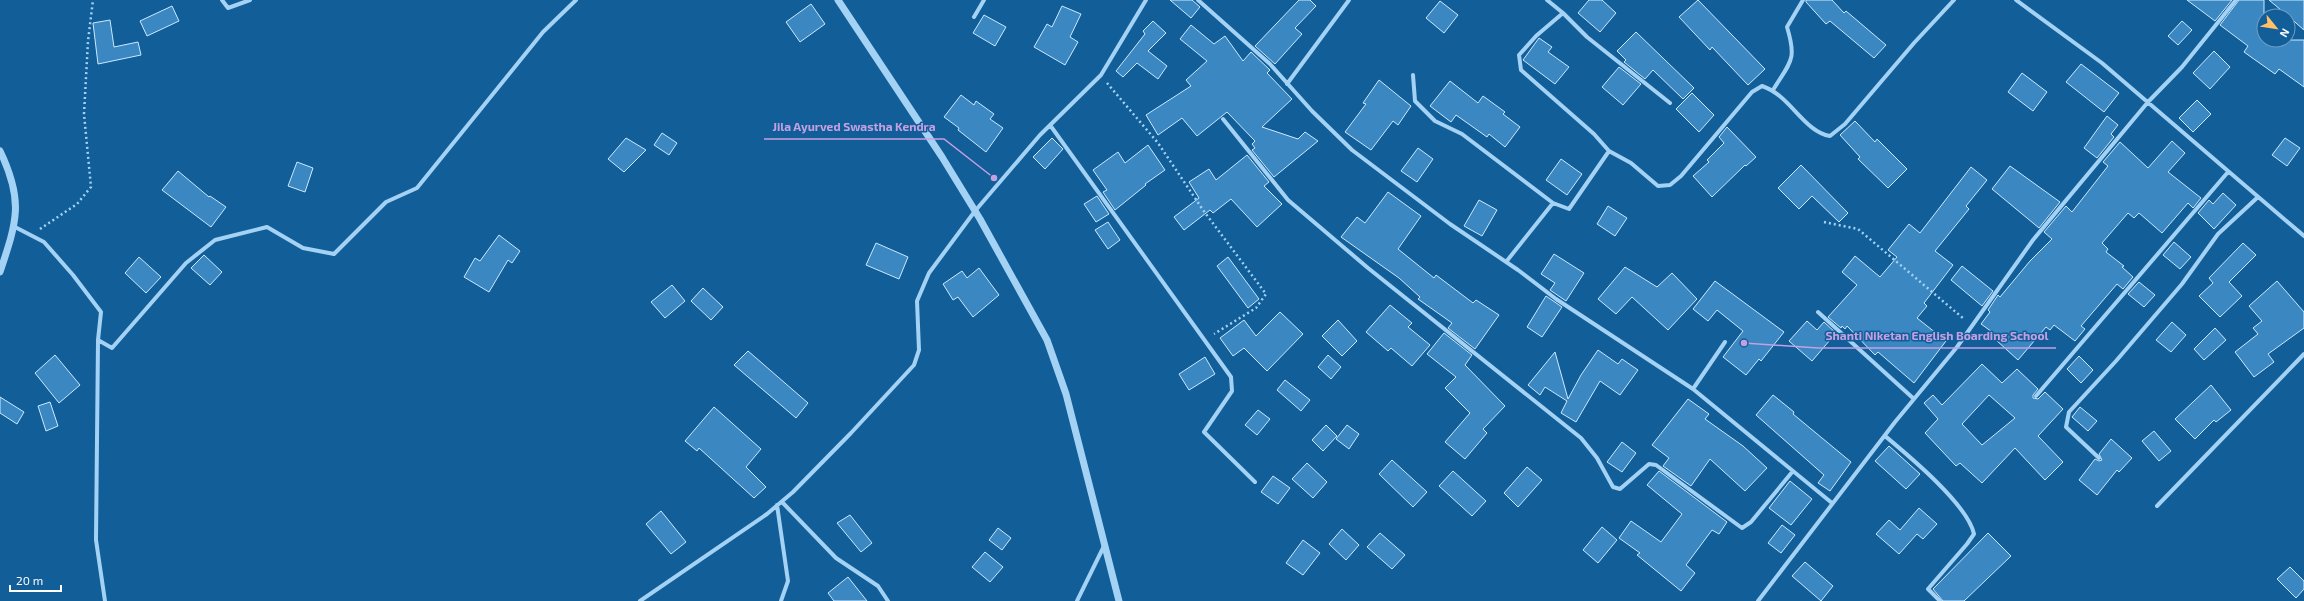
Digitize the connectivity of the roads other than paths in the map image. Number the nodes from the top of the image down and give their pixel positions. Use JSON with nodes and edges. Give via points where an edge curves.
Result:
{"nodes":[{"id":1,"x":222,"y":0,"type":"edge"},
{"id":2,"x":250,"y":0,"type":"edge"},
{"id":3,"x":576,"y":0,"type":"edge"},
{"id":4,"x":838,"y":0,"type":"edge"},
{"id":5,"x":984,"y":0,"type":"edge"},
{"id":6,"x":1146,"y":0,"type":"edge"},
{"id":7,"x":1198,"y":0,"type":"edge"},
{"id":8,"x":1349,"y":0,"type":"edge"},
{"id":9,"x":1547,"y":0,"type":"edge"},
{"id":10,"x":1803,"y":0,"type":"edge"},
{"id":11,"x":1954,"y":0,"type":"edge"},
{"id":12,"x":2016,"y":0,"type":"edge"},
{"id":13,"x":2236,"y":0,"type":"edge"},
{"id":14,"x":1563,"y":13,"type":"junction"},
{"id":15,"x":974,"y":17,"type":"dead end"},
{"id":16,"x":1413,"y":75,"type":"dead end"},
{"id":17,"x":1287,"y":84,"type":"junction"},
{"id":18,"x":1773,"y":90,"type":"junction"},
{"id":19,"x":2148,"y":102,"type":"junction"},
{"id":20,"x":1670,"y":103,"type":"dead end"},
{"id":21,"x":1223,"y":119,"type":"dead end"},
{"id":22,"x":1050,"y":125,"type":"junction"},
{"id":23,"x":0,"y":151,"type":"edge"},
{"id":24,"x":1609,"y":151,"type":"junction"},
{"id":25,"x":2228,"y":172,"type":"junction"},
{"id":26,"x":2258,"y":197,"type":"junction"},
{"id":27,"x":1553,"y":203,"type":"junction"},
{"id":28,"x":975,"y":211,"type":"junction"},
{"id":29,"x":13,"y":226,"type":"junction"},
{"id":30,"x":2304,"y":236,"type":"edge"},
{"id":31,"x":1506,"y":262,"type":"junction"},
{"id":32,"x":0,"y":272,"type":"edge"},
{"id":33,"x":1818,"y":312,"type":"dead end"},
{"id":34,"x":98,"y":340,"type":"junction"},
{"id":35,"x":1726,"y":342,"type":"dead end"},
{"id":36,"x":2304,"y":354,"type":"edge"},
{"id":37,"x":1693,"y":389,"type":"junction"},
{"id":38,"x":2036,"y":396,"type":"dead end"},
{"id":39,"x":1914,"y":399,"type":"junction"},
{"id":40,"x":1885,"y":436,"type":"junction"},
{"id":41,"x":2099,"y":458,"type":"dead end"},
{"id":42,"x":1793,"y":471,"type":"junction"},
{"id":43,"x":1254,"y":482,"type":"dead end"},
{"id":44,"x":782,"y":502,"type":"junction"},
{"id":45,"x":1832,"y":503,"type":"junction"},
{"id":46,"x":777,"y":505,"type":"junction"},
{"id":47,"x":2157,"y":506,"type":"dead end"},
{"id":48,"x":1105,"y":544,"type":"junction"},
{"id":49,"x":105,"y":601,"type":"edge"},
{"id":50,"x":640,"y":601,"type":"edge"},
{"id":51,"x":781,"y":601,"type":"edge"},
{"id":52,"x":888,"y":601,"type":"edge"},
{"id":53,"x":1077,"y":601,"type":"edge"},
{"id":54,"x":1119,"y":601,"type":"edge"},
{"id":55,"x":1758,"y":601,"type":"edge"},
{"id":56,"x":1940,"y":601,"type":"edge"}],
"edges":[{"from":1,"to":2,"type":"street","via":[[228,8]]},
{"from":3,"to":34,"type":"street","via":[[543,32],[417,188],[386,202],[334,254],[303,248],[267,227],[215,240],[186,263],[112,348]]},
{"from":4,"to":28,"type":"street"},
{"from":5,"to":15,"type":"street"},
{"from":6,"to":22,"type":"street","via":[[1101,76]]},
{"from":7,"to":17,"type":"street","via":[[1270,64]]},
{"from":8,"to":17,"type":"street"},
{"from":9,"to":14,"type":"street"},
{"from":10,"to":18,"type":"street","via":[[1787,27],[1793,54]]},
{"from":11,"to":18,"type":"street","via":[[1845,124],[1830,136],[1819,134]]},
{"from":12,"to":19,"type":"street"},
{"from":13,"to":19,"type":"street","via":[[2182,67]]},
{"from":14,"to":20,"type":"street","via":[[1587,37]]},
{"from":14,"to":24,"type":"street","via":[[1519,55],[1521,70],[1594,134]]},
{"from":16,"to":27,"type":"street","via":[[1415,101],[1435,121],[1462,134]]},
{"from":17,"to":31,"type":"street","via":[[1352,150],[1450,224]]},
{"from":18,"to":24,"type":"street","via":[[1762,86],[1752,92],[1670,185],[1658,186],[1631,163]]},
{"from":19,"to":25,"type":"street"},
{"from":19,"to":39,"type":"street","via":[[2033,240],[1972,325]]},
{"from":21,"to":42,"type":"street","via":[[1288,200],[1404,297],[1581,438],[1597,458],[1613,487],[1620,489],[1649,464],[1656,465],[1742,528],[1751,522]]},
{"from":22,"to":28,"type":"street"},
{"from":22,"to":43,"type":"street","via":[[1231,377],[1232,391],[1204,432]]},
{"from":23,"to":29,"type":"street","via":[[12,176],[17,205]]},
{"from":24,"to":27,"type":"street","via":[[1569,209]]},
{"from":25,"to":26,"type":"street"},
{"from":25,"to":38,"type":"street"},
{"from":26,"to":30,"type":"street"},
{"from":26,"to":41,"type":"street","via":[[2218,234],[2182,284],[2069,412],[2066,427]]},
{"from":27,"to":31,"type":"street"},
{"from":28,"to":44,"type":"street","via":[[929,273],[916,301],[919,350],[914,365],[852,433]]},
{"from":28,"to":48,"type":"street","via":[[1048,340],[1066,394]]},
{"from":29,"to":32,"type":"street"},
{"from":29,"to":34,"type":"street","via":[[44,242],[102,312]]},
{"from":31,"to":37,"type":"street","via":[[1556,299]]},
{"from":33,"to":39,"type":"street"},
{"from":34,"to":49,"type":"street","via":[[96,540]]},
{"from":35,"to":37,"type":"street"},
{"from":36,"to":47,"type":"street"},
{"from":37,"to":42,"type":"street"},
{"from":39,"to":40,"type":"street"},
{"from":40,"to":45,"type":"street"},
{"from":40,"to":56,"type":"street","via":[[1932,477],[1972,523],[1974,534],[1928,589]]},
{"from":42,"to":45,"type":"street"},
{"from":44,"to":46,"type":"street"},
{"from":44,"to":52,"type":"street","via":[[836,558],[878,586]]},
{"from":45,"to":55,"type":"street"},
{"from":46,"to":50,"type":"street"},
{"from":46,"to":51,"type":"street","via":[[788,581]]},
{"from":48,"to":53,"type":"street"},
{"from":48,"to":54,"type":"street"}]}
